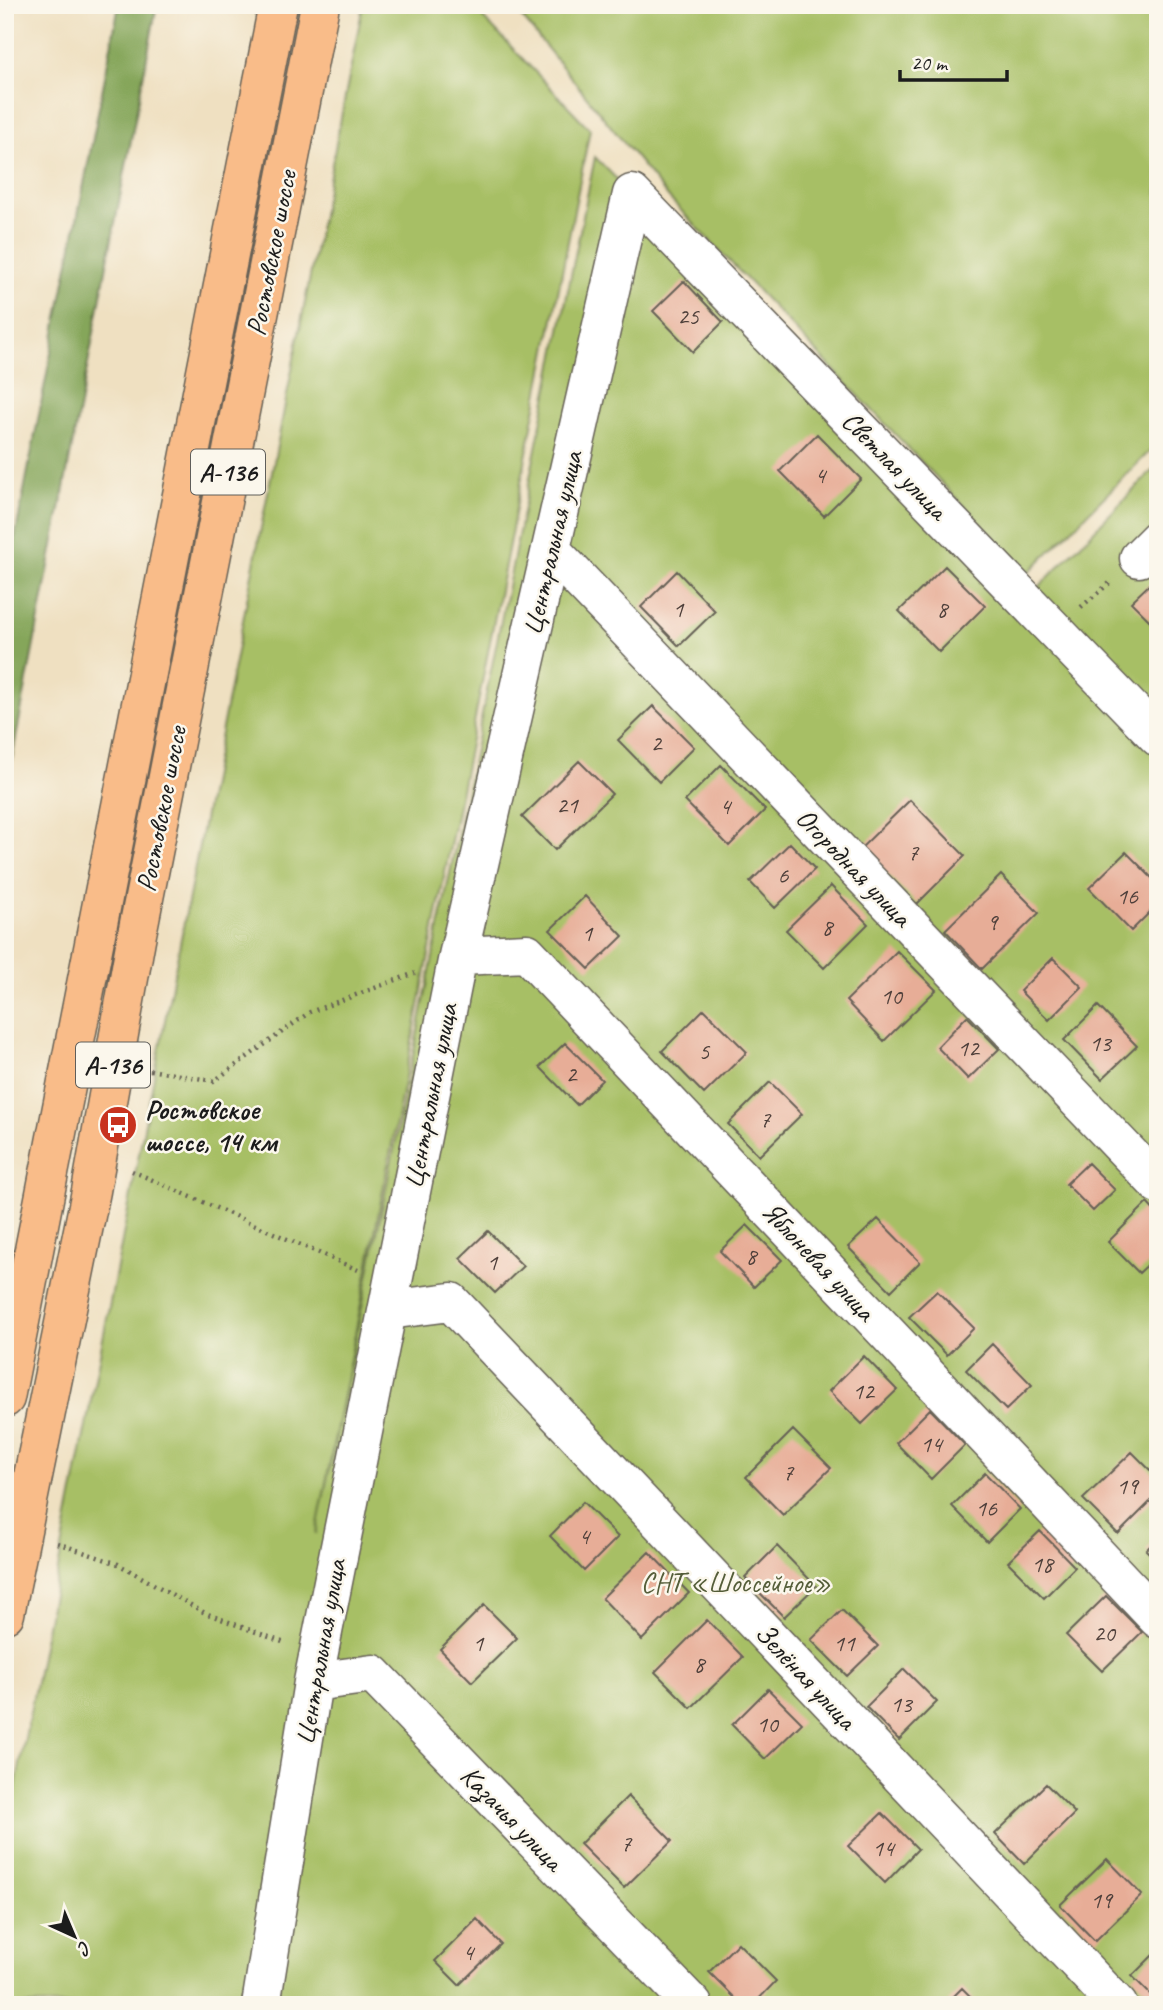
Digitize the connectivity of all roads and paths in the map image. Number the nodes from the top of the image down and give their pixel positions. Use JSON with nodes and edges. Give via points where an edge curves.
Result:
{"nodes":[{"id":1,"x":278,"y":5,"type":"edge"},
{"id":2,"x":320,"y":5,"type":"edge"},
{"id":3,"x":632,"y":194,"type":"joint"},
{"id":4,"x":1148,"y":549,"type":"edge"},
{"id":5,"x":551,"y":550,"type":"junction"},
{"id":6,"x":1055,"y":630,"type":"junction"},
{"id":7,"x":1158,"y":737,"type":"edge"},
{"id":8,"x":458,"y":956,"type":"junction"},
{"id":9,"x":141,"y":1068,"type":"dead end"},
{"id":10,"x":121,"y":1166,"type":"dead end"},
{"id":11,"x":1158,"y":1184,"type":"edge"},
{"id":12,"x":390,"y":1298,"type":"junction"},
{"id":13,"x":5,"y":1398,"type":"edge"},
{"id":14,"x":46,"y":1539,"type":"dead end"},
{"id":15,"x":5,"y":1614,"type":"edge"},
{"id":16,"x":1158,"y":1619,"type":"edge"},
{"id":17,"x":315,"y":1669,"type":"junction"},
{"id":18,"x":269,"y":1999,"type":"edge"},
{"id":19,"x":693,"y":2005,"type":"edge"},
{"id":20,"x":1118,"y":2005,"type":"edge"}],
"edges":[{"from":1,"to":13,"type":"highway","name":"Ростовское шоссе","number":"А-136"},
{"from":2,"to":15,"type":"highway","name":"Ростовское шоссе","number":"А-136"},
{"from":3,"to":5,"type":"street","name":"Центральная улица"},
{"from":3,"to":6,"type":"street","name":"Светлая улица"},
{"from":4,"to":6,"type":"path"},
{"from":5,"to":8,"type":"street","name":"Центральная улица"},
{"from":5,"to":11,"type":"street","name":"Огородная улица"},
{"from":6,"to":7,"type":"street","name":"Светлая улица"},
{"from":8,"to":9,"type":"path","via":[[310,1012],[214,1082]]},
{"from":8,"to":12,"type":"street","name":"Центральная улица"},
{"from":8,"to":16,"type":"street","name":"Яблоневая улица","via":[[527,953]]},
{"from":10,"to":12,"type":"path"},
{"from":12,"to":17,"type":"street","name":"Центральная улица"},
{"from":12,"to":20,"type":"street","name":"Зелёная улица","via":[[452,1302]]},
{"from":14,"to":17,"type":"path","via":[[118,1564]]},
{"from":17,"to":18,"type":"street","name":"Центральная улица"},
{"from":17,"to":19,"type":"street","name":"Казачья улица","via":[[373,1674]]}]}
